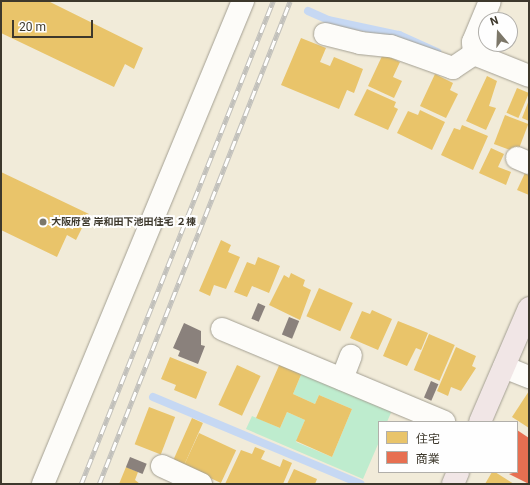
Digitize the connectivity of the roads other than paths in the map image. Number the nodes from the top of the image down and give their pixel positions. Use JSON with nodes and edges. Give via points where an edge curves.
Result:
{"nodes":[{"id":1,"x":490,"y":1,"type":"edge"},
{"id":2,"x":238,"y":3,"type":"edge"},
{"id":3,"x":325,"y":34,"type":"dead end"},
{"id":4,"x":474,"y":54,"type":"junction"},
{"id":5,"x":529,"y":76,"type":"edge"},
{"id":6,"x":527,"y":319,"type":"edge"},
{"id":7,"x":230,"y":339,"type":"dead end"},
{"id":8,"x":352,"y":356,"type":"dead end"},
{"id":9,"x":504,"y":367,"type":"junction"},
{"id":10,"x":529,"y":376,"type":"edge"},
{"id":11,"x":342,"y":379,"type":"junction"},
{"id":12,"x":442,"y":421,"type":"edge"},
{"id":13,"x":480,"y":421,"type":"edge"},
{"id":14,"x":162,"y":466,"type":"dead end"},
{"id":15,"x":458,"y":473,"type":"edge"},
{"id":16,"x":43,"y":484,"type":"edge"},
{"id":17,"x":201,"y":484,"type":"edge"},
{"id":18,"x":453,"y":484,"type":"edge"}],
"edges":[{"from":1,"to":4,"type":"street","via":[[473,42]]},
{"from":2,"to":16,"type":"street"},
{"from":3,"to":4,"type":"street","via":[[360,43],[391,46],[453,68]]},
{"from":4,"to":5,"type":"street"},
{"from":6,"to":9,"type":"main road"},
{"from":7,"to":11,"type":"street"},
{"from":8,"to":11,"type":"street"},
{"from":9,"to":10,"type":"street"},
{"from":9,"to":13,"type":"main road"},
{"from":11,"to":12,"type":"street"},
{"from":14,"to":17,"type":"street"},
{"from":15,"to":18,"type":"main road"}]}
